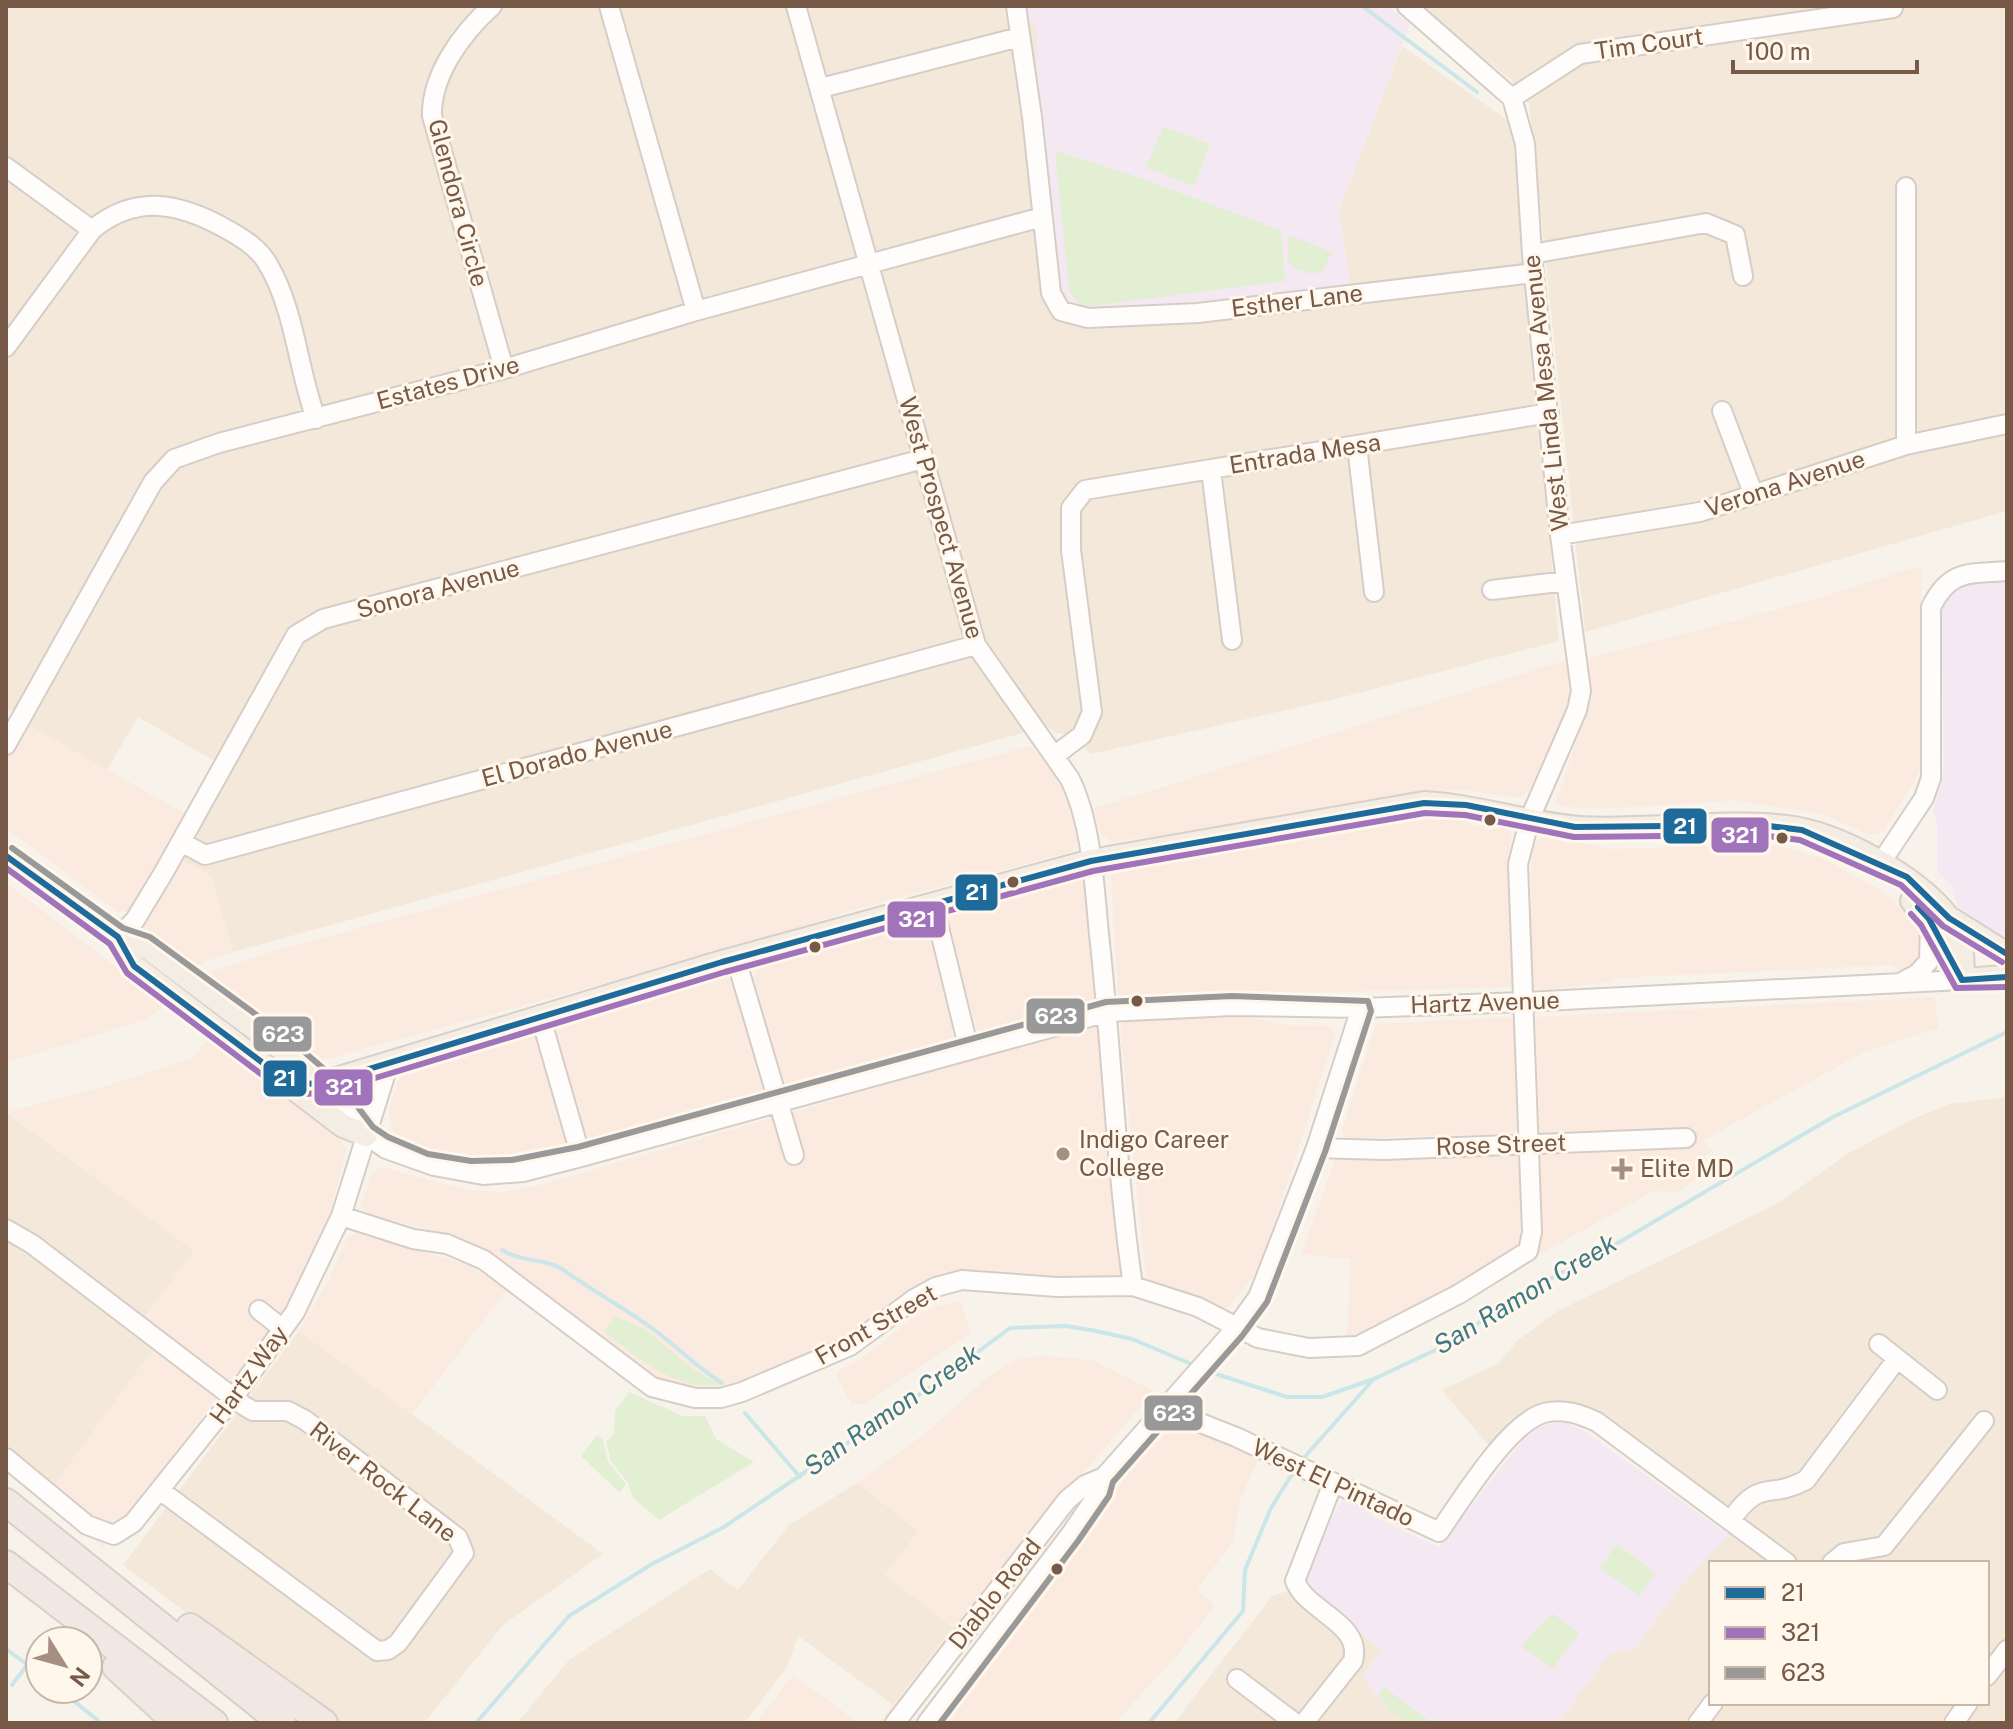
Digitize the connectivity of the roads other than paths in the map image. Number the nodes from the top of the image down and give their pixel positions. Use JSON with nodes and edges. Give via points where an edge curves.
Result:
{"nodes":[{"id":1,"x":492,"y":6,"type":"edge"},
{"id":2,"x":609,"y":6,"type":"edge"},
{"id":3,"x":796,"y":6,"type":"edge"},
{"id":4,"x":1016,"y":6,"type":"edge"},
{"id":5,"x":1407,"y":6,"type":"edge"},
{"id":6,"x":1893,"y":8,"type":"dead end"},
{"id":7,"x":1020,"y":37,"type":"junction"},
{"id":8,"x":821,"y":88,"type":"junction"},
{"id":9,"x":1512,"y":98,"type":"junction"},
{"id":10,"x":6,"y":167,"type":"edge"},
{"id":11,"x":1906,"y":187,"type":"dead end"},
{"id":12,"x":1042,"y":217,"type":"junction"},
{"id":13,"x":92,"y":230,"type":"junction"},
{"id":14,"x":869,"y":263,"type":"junction"},
{"id":15,"x":1533,"y":263,"type":"junction"},
{"id":16,"x":1743,"y":276,"type":"dead end"},
{"id":17,"x":696,"y":311,"type":"junction"},
{"id":18,"x":6,"y":347,"type":"edge"},
{"id":19,"x":504,"y":369,"type":"junction"},
{"id":20,"x":1722,"y":411,"type":"dead end"},
{"id":21,"x":1549,"y":413,"type":"junction"},
{"id":22,"x":316,"y":419,"type":"junction"},
{"id":23,"x":2007,"y":424,"type":"edge"},
{"id":24,"x":1906,"y":445,"type":"junction"},
{"id":25,"x":1357,"y":446,"type":"junction"},
{"id":26,"x":923,"y":459,"type":"junction"},
{"id":27,"x":1211,"y":470,"type":"junction"},
{"id":28,"x":1753,"y":493,"type":"junction"},
{"id":29,"x":1560,"y":535,"type":"junction"},
{"id":30,"x":2007,"y":571,"type":"edge"},
{"id":31,"x":1566,"y":581,"type":"junction"},
{"id":32,"x":1492,"y":590,"type":"dead end"},
{"id":33,"x":1374,"y":592,"type":"dead end"},
{"id":34,"x":1232,"y":640,"type":"dead end"},
{"id":35,"x":976,"y":645,"type":"junction"},
{"id":36,"x":6,"y":745,"type":"edge"},
{"id":37,"x":1054,"y":756,"type":"junction"},
{"id":38,"x":1530,"y":818,"type":"junction"},
{"id":39,"x":181,"y":842,"type":"junction"},
{"id":40,"x":6,"y":856,"type":"edge"},
{"id":41,"x":1091,"y":861,"type":"junction"},
{"id":42,"x":1880,"y":864,"type":"junction"},
{"id":43,"x":933,"y":903,"type":"junction"},
{"id":44,"x":1939,"y":919,"type":"junction"},
{"id":45,"x":118,"y":937,"type":"junction"},
{"id":46,"x":2007,"y":954,"type":"edge"},
{"id":47,"x":736,"y":959,"type":"junction"},
{"id":48,"x":2007,"y":977,"type":"edge"},
{"id":49,"x":1962,"y":980,"type":"junction"},
{"id":50,"x":1898,"y":984,"type":"junction"},
{"id":51,"x":1522,"y":1002,"type":"junction"},
{"id":52,"x":1361,"y":1008,"type":"junction"},
{"id":53,"x":1108,"y":1012,"type":"junction"},
{"id":54,"x":540,"y":1015,"type":"junction"},
{"id":55,"x":969,"y":1050,"type":"junction"},
{"id":56,"x":389,"y":1063,"type":"junction"},
{"id":57,"x":283,"y":1078,"type":"junction"},
{"id":58,"x":326,"y":1082,"type":"junction"},
{"id":59,"x":777,"y":1103,"type":"junction"},
{"id":60,"x":366,"y":1135,"type":"junction"},
{"id":61,"x":1686,"y":1138,"type":"dead end"},
{"id":62,"x":1527,"y":1145,"type":"junction"},
{"id":63,"x":1316,"y":1148,"type":"junction"},
{"id":64,"x":794,"y":1155,"type":"dead end"},
{"id":65,"x":581,"y":1157,"type":"junction"},
{"id":66,"x":341,"y":1216,"type":"junction"},
{"id":67,"x":6,"y":1229,"type":"edge"},
{"id":68,"x":1528,"y":1251,"type":"joint"},
{"id":69,"x":1133,"y":1286,"type":"junction"},
{"id":70,"x":259,"y":1310,"type":"dead end"},
{"id":71,"x":283,"y":1329,"type":"junction"},
{"id":72,"x":1235,"y":1329,"type":"junction"},
{"id":73,"x":1879,"y":1344,"type":"dead end"},
{"id":74,"x":1897,"y":1359,"type":"junction"},
{"id":75,"x":1937,"y":1390,"type":"dead end"},
{"id":76,"x":233,"y":1398,"type":"junction"},
{"id":77,"x":1163,"y":1408,"type":"junction"},
{"id":78,"x":1984,"y":1421,"type":"dead end"},
{"id":79,"x":6,"y":1458,"type":"edge"},
{"id":80,"x":1104,"y":1477,"type":"junction"},
{"id":81,"x":1329,"y":1481,"type":"junction"},
{"id":82,"x":161,"y":1491,"type":"junction"},
{"id":83,"x":6,"y":1502,"type":"edge"},
{"id":84,"x":1730,"y":1521,"type":"junction"},
{"id":85,"x":1784,"y":1561,"type":"edge"},
{"id":86,"x":1834,"y":1561,"type":"edge"},
{"id":87,"x":6,"y":1564,"type":"edge"},
{"id":88,"x":111,"y":1584,"type":"junction"},
{"id":89,"x":81,"y":1623,"type":"junction"},
{"id":90,"x":2007,"y":1650,"type":"edge"},
{"id":91,"x":1993,"y":1674,"type":"edge"},
{"id":92,"x":1237,"y":1679,"type":"dead end"},
{"id":93,"x":1712,"y":1705,"type":"edge"},
{"id":94,"x":1967,"y":1705,"type":"edge"},
{"id":95,"x":177,"y":1723,"type":"edge"},
{"id":96,"x":214,"y":1723,"type":"edge"},
{"id":97,"x":282,"y":1723,"type":"edge"},
{"id":98,"x":324,"y":1723,"type":"edge"},
{"id":99,"x":895,"y":1723,"type":"edge"},
{"id":100,"x":927,"y":1723,"type":"edge"},
{"id":101,"x":1295,"y":1723,"type":"edge"},
{"id":102,"x":1304,"y":1723,"type":"edge"},
{"id":103,"x":1698,"y":1723,"type":"edge"},
{"id":104,"x":1954,"y":1723,"type":"edge"}],
"edges":[{"from":1,"to":19,"type":"street","name":"Glendora Circle","via":[[472,25],[440,75],[432,116]]},
{"from":2,"to":17,"type":"street"},
{"from":3,"to":8,"type":"street","name":"West Prospect Avenue"},
{"from":4,"to":7,"type":"street"},
{"from":5,"to":9,"type":"street"},
{"from":6,"to":9,"type":"street","name":"Tim Court","via":[[1580,54]]},
{"from":7,"to":8,"type":"street"},
{"from":7,"to":12,"type":"street"},
{"from":8,"to":14,"type":"street","name":"West Prospect Avenue"},
{"from":9,"to":15,"type":"street","name":"West Linda Mesa Avenue","via":[[1525,144]]},
{"from":10,"to":13,"type":"street"},
{"from":11,"to":24,"type":"street"},
{"from":12,"to":14,"type":"street","name":"Estates Drive"},
{"from":12,"to":15,"type":"street","name":"Esther Lane","via":[[1051,293],[1061,311],[1088,318],[1198,313]]},
{"from":13,"to":18,"type":"street"},
{"from":13,"to":22,"type":"street","via":[[126,209],[163,204],[196,213],[257,249],[276,280]]},
{"from":14,"to":17,"type":"street","name":"Estates Drive"},
{"from":14,"to":26,"type":"street","name":"West Prospect Avenue"},
{"from":15,"to":16,"type":"street","name":"Esther Lane","via":[[1706,223],[1735,235]]},
{"from":15,"to":21,"type":"street","name":"West Linda Mesa Avenue"},
{"from":17,"to":19,"type":"street","name":"Estates Drive"},
{"from":19,"to":22,"type":"street","name":"Estates Drive"},
{"from":20,"to":28,"type":"street"},
{"from":21,"to":25,"type":"street","name":"Entrada Mesa"},
{"from":21,"to":29,"type":"street","name":"West Linda Mesa Avenue"},
{"from":22,"to":36,"type":"street","name":"Estates Drive","via":[[196,449],[165,466]]},
{"from":23,"to":24,"type":"street","name":"Verona Avenue"},
{"from":24,"to":28,"type":"street","name":"Verona Avenue"},
{"from":25,"to":27,"type":"street","name":"Entrada Mesa"},
{"from":25,"to":33,"type":"street"},
{"from":26,"to":35,"type":"street","name":"West Prospect Avenue"},
{"from":26,"to":39,"type":"street","name":"Sonora Avenue","via":[[305,627]]},
{"from":27,"to":34,"type":"street"},
{"from":27,"to":37,"type":"street","name":"Entrada Mesa","via":[[1101,485],[1080,494],[1071,508],[1071,550],[1092,712],[1082,735]]},
{"from":28,"to":29,"type":"street","name":"Verona Avenue","via":[[1700,512]]},
{"from":29,"to":31,"type":"street","name":"West Linda Mesa Avenue"},
{"from":30,"to":42,"type":"street","via":[[1957,575],[1931,607],[1931,778],[1924,798]]},
{"from":31,"to":32,"type":"street"},
{"from":31,"to":38,"type":"street","name":"West Linda Mesa Avenue","via":[[1581,691]]},
{"from":35,"to":37,"type":"street","name":"West Prospect Avenue"},
{"from":35,"to":39,"type":"street","name":"El Dorado Avenue","via":[[205,855]]},
{"from":37,"to":41,"type":"street","name":"West Prospect Avenue","via":[[1075,789]]},
{"from":38,"to":41,"type":"main road","via":[[1424,803]]},
{"from":38,"to":42,"type":"main road","via":[[1600,829],[1788,827]]},
{"from":38,"to":51,"type":"street","name":"West Linda Mesa Avenue","via":[[1518,864]]},
{"from":39,"to":45,"type":"street","name":"Sonora Avenue","via":[[135,920]]},
{"from":40,"to":45,"type":"main road"},
{"from":41,"to":43,"type":"main road"},
{"from":41,"to":53,"type":"street","name":"West Prospect Avenue"},
{"from":42,"to":44,"type":"main road","via":[[1907,877]]},
{"from":43,"to":47,"type":"main road"},
{"from":43,"to":55,"type":"street"},
{"from":44,"to":46,"type":"main road"},
{"from":44,"to":49,"type":"main road","via":[[1964,958]]},
{"from":44,"to":50,"type":"street","via":[[1929,961]]},
{"from":45,"to":57,"type":"main road","via":[[134,966]]},
{"from":45,"to":58,"type":"main road","via":[[144,945]]},
{"from":47,"to":54,"type":"main road"},
{"from":47,"to":59,"type":"street"},
{"from":48,"to":49,"type":"main road"},
{"from":49,"to":50,"type":"street","name":"Hartz Avenue"},
{"from":50,"to":51,"type":"street","name":"Hartz Avenue"},
{"from":51,"to":52,"type":"street","name":"Hartz Avenue"},
{"from":51,"to":62,"type":"street","name":"West Linda Mesa Avenue"},
{"from":52,"to":53,"type":"street","name":"Hartz Avenue","via":[[1232,1006]]},
{"from":52,"to":63,"type":"street","name":"Diablo Road"},
{"from":53,"to":55,"type":"street","name":"Hartz Avenue"},
{"from":53,"to":69,"type":"street","name":"West Prospect Avenue"},
{"from":54,"to":56,"type":"main road"},
{"from":54,"to":65,"type":"street"},
{"from":55,"to":59,"type":"street","name":"Hartz Avenue"},
{"from":56,"to":58,"type":"main road"},
{"from":56,"to":60,"type":"street","name":"Hartz Way"},
{"from":57,"to":58,"type":"main road"},
{"from":57,"to":60,"type":"main road","via":[[343,1126]]},
{"from":58,"to":60,"type":"street"},
{"from":59,"to":64,"type":"street"},
{"from":59,"to":65,"type":"street","name":"Hartz Avenue"},
{"from":60,"to":65,"type":"street","name":"Hartz Avenue","via":[[413,1160],[483,1175],[523,1172]]},
{"from":60,"to":66,"type":"street","name":"Hartz Way"},
{"from":61,"to":62,"type":"street","name":"Rose Street"},
{"from":62,"to":63,"type":"street","name":"Rose Street"},
{"from":62,"to":68,"type":"street","name":"West Linda Mesa Avenue","via":[[1532,1232]]},
{"from":63,"to":72,"type":"street","name":"Diablo Road","via":[[1269,1276]]},
{"from":66,"to":69,"type":"street","name":"Front Street","via":[[466,1250],[652,1387],[695,1398],[721,1398],[799,1369],[854,1344],[914,1299],[962,1280]]},
{"from":66,"to":71,"type":"street","name":"Hartz Way"},
{"from":67,"to":76,"type":"street"},
{"from":68,"to":72,"type":"street","name":"Front Street","via":[[1358,1346],[1309,1348]]},
{"from":69,"to":72,"type":"street","name":"Front Street","via":[[1198,1307]]},
{"from":70,"to":71,"type":"street"},
{"from":71,"to":76,"type":"street","name":"Hartz Way"},
{"from":72,"to":77,"type":"street","name":"Diablo Road"},
{"from":73,"to":74,"type":"street"},
{"from":74,"to":75,"type":"street"},
{"from":74,"to":84,"type":"street","via":[[1806,1480],[1751,1496]]},
{"from":76,"to":82,"type":"street","name":"Hartz Way"},
{"from":76,"to":82,"type":"street","name":"River Rock Lane","via":[[253,1411],[278,1409],[305,1420],[463,1544],[460,1561],[398,1643],[377,1651],[366,1647]]},
{"from":77,"to":80,"type":"street","name":"Diablo Road"},
{"from":77,"to":81,"type":"street","name":"West El Pintado"},
{"from":78,"to":86,"type":"street","via":[[1884,1546],[1844,1553]]},
{"from":79,"to":82,"type":"street","name":"Hartz Way","via":[[87,1525],[114,1535],[133,1523]]},
{"from":80,"to":99,"type":"street","name":"Diablo Road","via":[[1085,1484],[1067,1500]]},
{"from":80,"to":100,"type":"street","name":"Diablo Road","via":[[1070,1535]]},
{"from":81,"to":84,"type":"street","name":"West El Pintado","via":[[1439,1532],[1510,1439],[1529,1420],[1559,1410],[1597,1422]]},
{"from":81,"to":102,"type":"street","via":[[1295,1581],[1300,1594],[1350,1634],[1356,1648],[1353,1661]]},
{"from":83,"to":88,"type":"highway"},
{"from":84,"to":85,"type":"street","name":"West El Pintado"},
{"from":87,"to":89,"type":"highway"},
{"from":88,"to":97,"type":"highway"},
{"from":88,"to":98,"type":"highway","via":[[156,1603]]},
{"from":89,"to":95,"type":"highway","via":[[108,1660]]},
{"from":89,"to":96,"type":"highway"},
{"from":90,"to":91,"type":"street"},
{"from":92,"to":101,"type":"street"},
{"from":93,"to":103,"type":"street"},
{"from":94,"to":104,"type":"street"}]}
